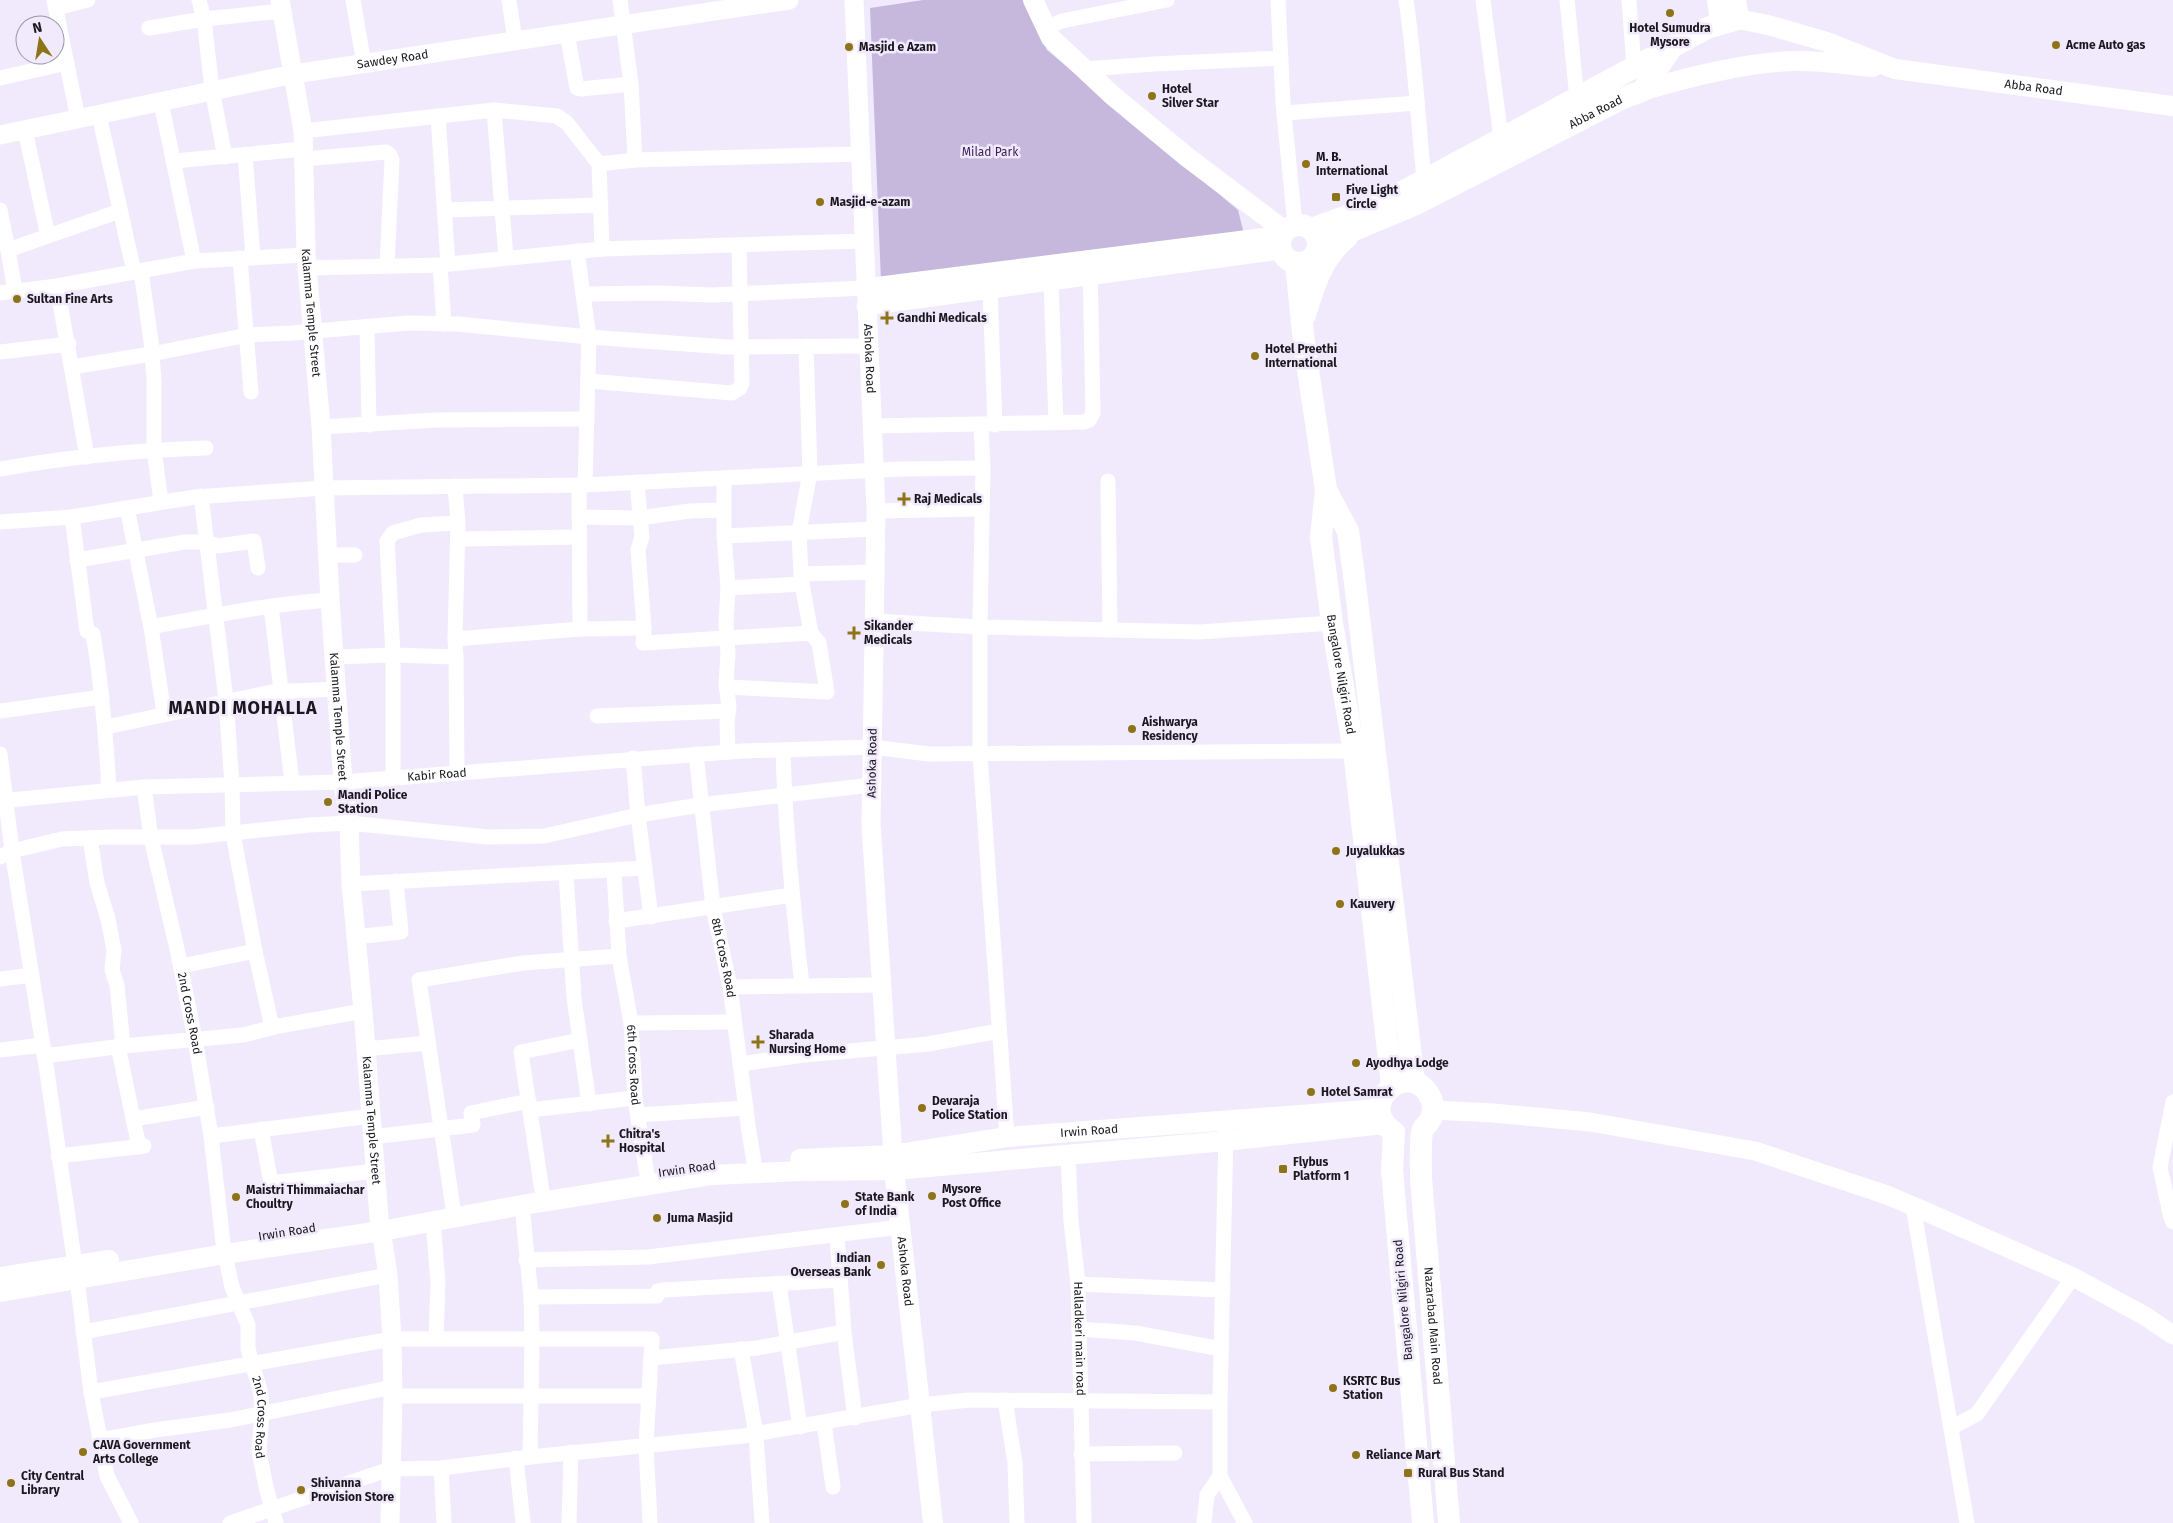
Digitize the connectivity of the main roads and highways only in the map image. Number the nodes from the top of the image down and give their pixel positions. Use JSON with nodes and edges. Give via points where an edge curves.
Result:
{"nodes":[{"id":1,"x":1033,"y":0,"type":"edge"},
{"id":2,"x":1718,"y":0,"type":"edge"},
{"id":3,"x":1732,"y":14,"type":"edge"},
{"id":4,"x":1672,"y":47,"type":"junction"},
{"id":5,"x":1895,"y":69,"type":"junction"},
{"id":6,"x":1642,"y":91,"type":"junction"},
{"id":7,"x":2173,"y":106,"type":"edge"},
{"id":8,"x":1367,"y":225,"type":"junction"},
{"id":9,"x":1295,"y":240,"type":"junction"},
{"id":10,"x":1302,"y":326,"type":"junction"},
{"id":11,"x":1326,"y":490,"type":"junction"},
{"id":12,"x":1414,"y":1082,"type":"junction"},
{"id":13,"x":1392,"y":1086,"type":"junction"},
{"id":14,"x":1386,"y":1122,"type":"junction"},
{"id":15,"x":893,"y":1162,"type":"junction"},
{"id":16,"x":380,"y":1224,"type":"junction"},
{"id":17,"x":0,"y":1277,"type":"edge"},
{"id":18,"x":933,"y":1523,"type":"edge"},
{"id":19,"x":1423,"y":1523,"type":"edge"},
{"id":20,"x":1449,"y":1523,"type":"edge"}],
"edges":[{"from":1,"to":9,"type":"main road","via":[[1051,38],[1186,157]]},
{"from":2,"to":3,"type":"main road"},
{"from":3,"to":4,"type":"main road"},
{"from":3,"to":5,"type":"main road","name":"Abba Road","via":[[1827,42]]},
{"from":4,"to":6,"type":"main road"},
{"from":4,"to":9,"type":"main road","via":[[1363,212]]},
{"from":5,"to":6,"type":"main road","name":"Abba Road","via":[[1806,61],[1764,63]]},
{"from":5,"to":7,"type":"main road","name":"Abba Road"},
{"from":6,"to":8,"type":"main road","name":"Abba Road","via":[[1418,203]]},
{"from":8,"to":9,"type":"main road","name":"Abba Road"},
{"from":8,"to":10,"type":"main road","via":[[1346,238],[1330,254],[1316,281]]},
{"from":9,"to":10,"type":"main road","name":"Bangalore Nilgiri Road"},
{"from":10,"to":11,"type":"main road","name":"Bangalore Nilgiri Road"},
{"from":11,"to":12,"type":"main road","via":[[1348,532]]},
{"from":11,"to":13,"type":"main road","name":"Bangalore Nilgiri Road","via":[[1321,536],[1354,751]]},
{"from":12,"to":13,"type":"main road"},
{"from":12,"to":20,"type":"main road","name":"Nazarabad Main Road","via":[[1425,1088],[1432,1098],[1420,1178]]},
{"from":13,"to":14,"type":"main road","name":"Bangalore Nilgiri Road","via":[[1382,1096]]},
{"from":14,"to":15,"type":"main road","name":"Irwin Road","via":[[1226,1141],[1068,1154]]},
{"from":14,"to":15,"type":"main road","name":"Irwin Road","via":[[1226,1120],[1007,1138]]},
{"from":14,"to":19,"type":"main road","name":"Bangalore Nilgiri Road"},
{"from":15,"to":16,"type":"main road","name":"Irwin Road","via":[[711,1175],[433,1221]]},
{"from":15,"to":16,"type":"main road","name":"Irwin Road","via":[[846,1155],[710,1165],[542,1191]]},
{"from":15,"to":18,"type":"main road","name":"Ashoka Road"},
{"from":16,"to":17,"type":"main road","name":"Irwin Road","via":[[75,1272]]}]}
